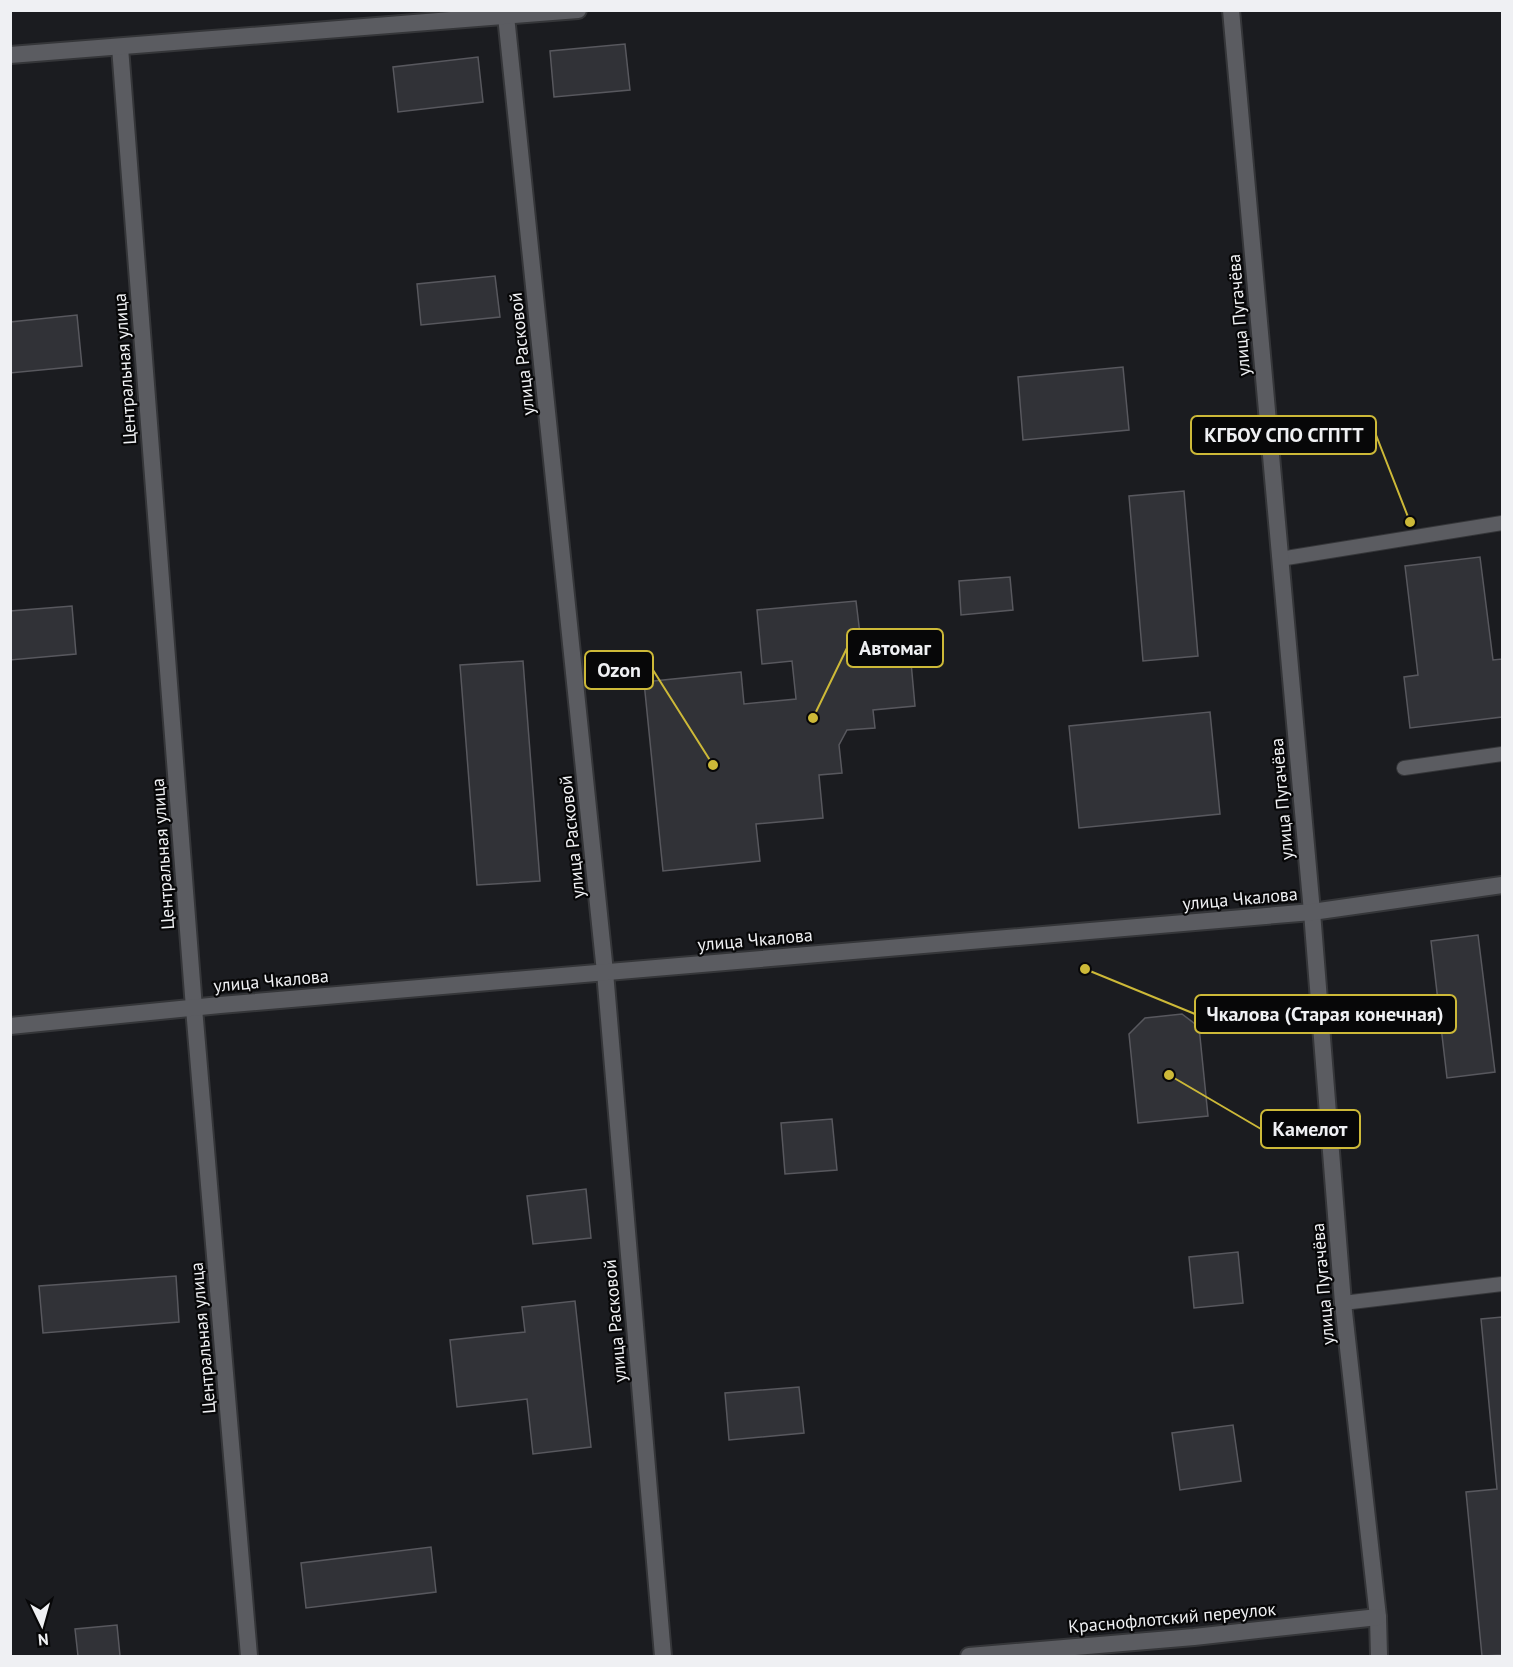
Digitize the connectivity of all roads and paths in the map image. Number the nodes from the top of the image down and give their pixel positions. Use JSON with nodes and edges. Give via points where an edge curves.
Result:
{"nodes":[{"id":1,"x":578,"y":10,"type":"edge"},
{"id":2,"x":1231,"y":10,"type":"edge"},
{"id":3,"x":506,"y":16,"type":"junction"},
{"id":4,"x":120,"y":47,"type":"junction"},
{"id":5,"x":10,"y":55,"type":"edge"},
{"id":6,"x":1503,"y":523,"type":"edge"},
{"id":7,"x":1280,"y":559,"type":"junction"},
{"id":8,"x":1503,"y":754,"type":"edge"},
{"id":9,"x":1404,"y":768,"type":"dead end"},
{"id":10,"x":1503,"y":885,"type":"edge"},
{"id":11,"x":1312,"y":912,"type":"junction"},
{"id":12,"x":606,"y":972,"type":"junction"},
{"id":13,"x":195,"y":1008,"type":"junction"},
{"id":14,"x":10,"y":1026,"type":"edge"},
{"id":15,"x":1503,"y":1284,"type":"edge"},
{"id":16,"x":1343,"y":1303,"type":"junction"},
{"id":17,"x":1378,"y":1617,"type":"junction"},
{"id":18,"x":249,"y":1656,"type":"edge"},
{"id":19,"x":663,"y":1656,"type":"edge"},
{"id":20,"x":969,"y":1656,"type":"edge"},
{"id":21,"x":1379,"y":1656,"type":"edge"}],
"edges":[{"from":1,"to":3,"type":"street"},
{"from":2,"to":7,"type":"street","name":"улица Пугачёва"},
{"from":3,"to":4,"type":"street"},
{"from":3,"to":12,"type":"street","name":"улица Расковой"},
{"from":4,"to":5,"type":"street"},
{"from":4,"to":13,"type":"street","name":"Центральная улица"},
{"from":6,"to":7,"type":"lane"},
{"from":7,"to":11,"type":"street","name":"улица Пугачёва"},
{"from":8,"to":9,"type":"lane"},
{"from":10,"to":11,"type":"street","name":"улица Чкалова"},
{"from":11,"to":12,"type":"street","name":"улица Чкалова"},
{"from":11,"to":16,"type":"street","name":"улица Пугачёва"},
{"from":12,"to":13,"type":"street","name":"улица Чкалова"},
{"from":12,"to":19,"type":"street","name":"улица Расковой"},
{"from":13,"to":14,"type":"street","name":"улица Чкалова"},
{"from":13,"to":18,"type":"street","name":"Центральная улица"},
{"from":15,"to":16,"type":"lane"},
{"from":16,"to":17,"type":"street","name":"улица Пугачёва"},
{"from":17,"to":20,"type":"street","name":"Краснофлотский переулок"},
{"from":17,"to":21,"type":"street","name":"улица Пугачёва"}]}
